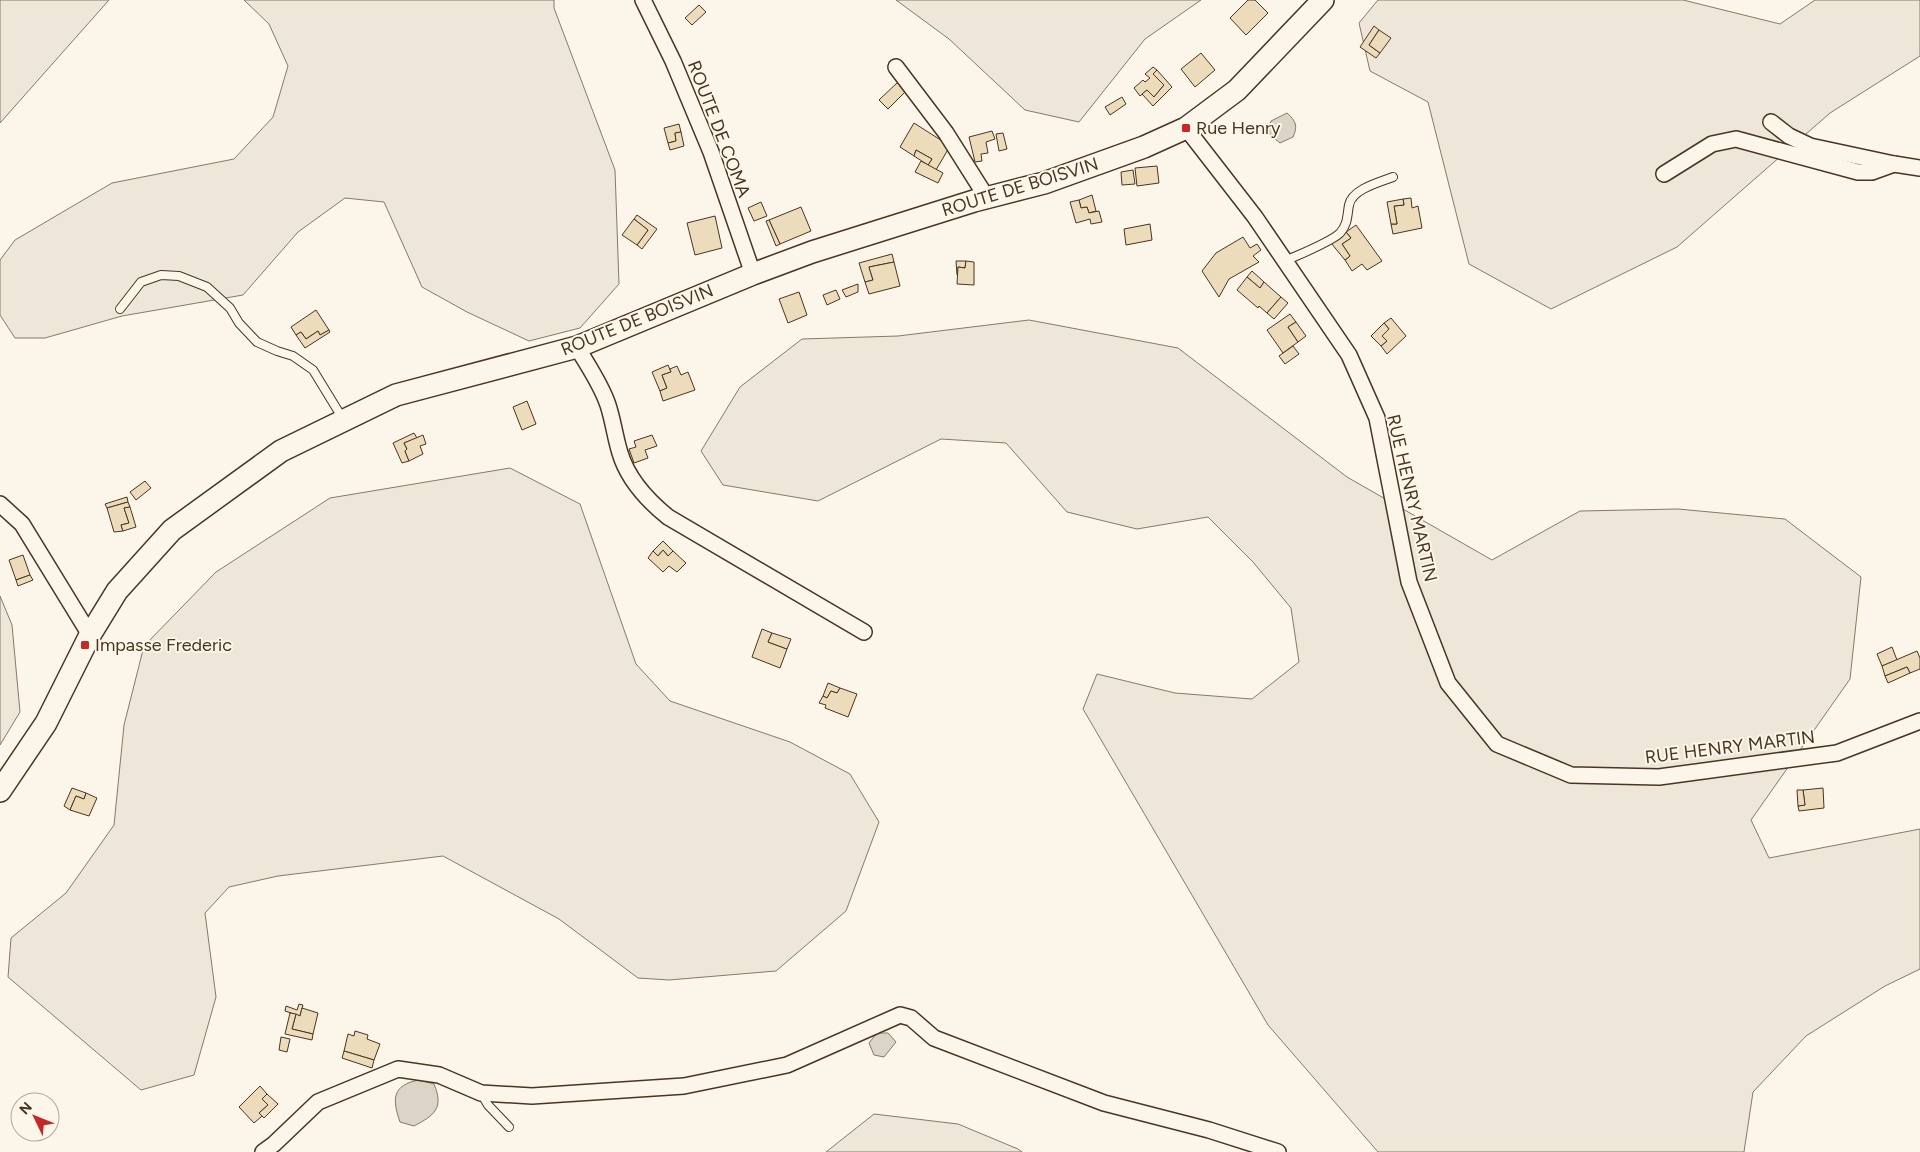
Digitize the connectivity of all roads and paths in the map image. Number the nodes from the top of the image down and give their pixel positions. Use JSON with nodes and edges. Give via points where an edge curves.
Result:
{"nodes":[{"id":1,"x":643,"y":0,"type":"edge"},
{"id":2,"x":1323,"y":0,"type":"edge"},
{"id":3,"x":896,"y":67,"type":"dead end"},
{"id":4,"x":1771,"y":122,"type":"dead end"},
{"id":5,"x":1186,"y":128,"type":"junction"},
{"id":6,"x":1894,"y":164,"type":"junction"},
{"id":7,"x":1920,"y":168,"type":"edge"},
{"id":8,"x":1664,"y":174,"type":"dead end"},
{"id":9,"x":1393,"y":176,"type":"dead end"},
{"id":10,"x":987,"y":198,"type":"junction"},
{"id":11,"x":1285,"y":261,"type":"junction"},
{"id":12,"x":752,"y":274,"type":"junction"},
{"id":13,"x":120,"y":309,"type":"dead end"},
{"id":14,"x":577,"y":347,"type":"junction"},
{"id":15,"x":344,"y":420,"type":"junction"},
{"id":16,"x":0,"y":504,"type":"edge"},
{"id":17,"x":864,"y":632,"type":"dead end"},
{"id":18,"x":90,"y":635,"type":"junction"},
{"id":19,"x":1920,"y":721,"type":"edge"},
{"id":20,"x":0,"y":791,"type":"edge"},
{"id":21,"x":481,"y":1094,"type":"junction"},
{"id":22,"x":509,"y":1127,"type":"dead end"},
{"id":23,"x":263,"y":1152,"type":"edge"},
{"id":24,"x":1278,"y":1152,"type":"edge"}],
"edges":[{"from":1,"to":12,"type":"street","name":"ROUTE DE COMA","via":[[711,152]]},
{"from":2,"to":5,"type":"main road","name":"ROUTE DE BOISVIN","via":[[1237,90]]},
{"from":3,"to":10,"type":"street","via":[[946,133]]},
{"from":4,"to":6,"type":"street","via":[[1810,146]]},
{"from":5,"to":10,"type":"main road","name":"ROUTE DE BOISVIN","via":[[1144,147],[1044,183]]},
{"from":5,"to":11,"type":"street","name":"RUE HENRY MARTIN"},
{"from":6,"to":7,"type":"street"},
{"from":6,"to":8,"type":"street","via":[[1872,172],[1858,172],[1736,139],[1712,144]]},
{"from":9,"to":11,"type":"lane","via":[[1355,196],[1349,203],[1345,227],[1338,235]]},
{"from":10,"to":12,"type":"main road","name":"ROUTE DE BOISVIN"},
{"from":11,"to":19,"type":"street","name":"RUE HENRY MARTIN","via":[[1349,354],[1377,418],[1410,582],[1448,683],[1497,744],[1571,775],[1659,777],[1837,752]]},
{"from":12,"to":14,"type":"main road","name":"ROUTE DE BOISVIN"},
{"from":13,"to":15,"type":"lane","via":[[141,282],[161,275],[179,276],[206,287],[230,308],[257,342],[293,356],[313,370]]},
{"from":14,"to":15,"type":"main road","name":"ROUTE DE BOISVIN","via":[[396,395]]},
{"from":14,"to":17,"type":"street","via":[[608,405],[620,455],[633,481],[653,504],[668,517]]},
{"from":15,"to":18,"type":"main road","name":"ROUTE DE BOISVIN","via":[[282,451],[172,530],[117,591]]},
{"from":16,"to":18,"type":"street","via":[[22,524]]},
{"from":18,"to":20,"type":"main road","name":"ROUTE DE BOISVIN","via":[[46,723]]},
{"from":21,"to":22,"type":"lane"},
{"from":21,"to":23,"type":"street","via":[[439,1075],[398,1069],[318,1102]]},
{"from":21,"to":24,"type":"street","via":[[532,1096],[684,1086],[787,1064],[900,1015],[910,1018],[934,1038],[1104,1102]]}]}
